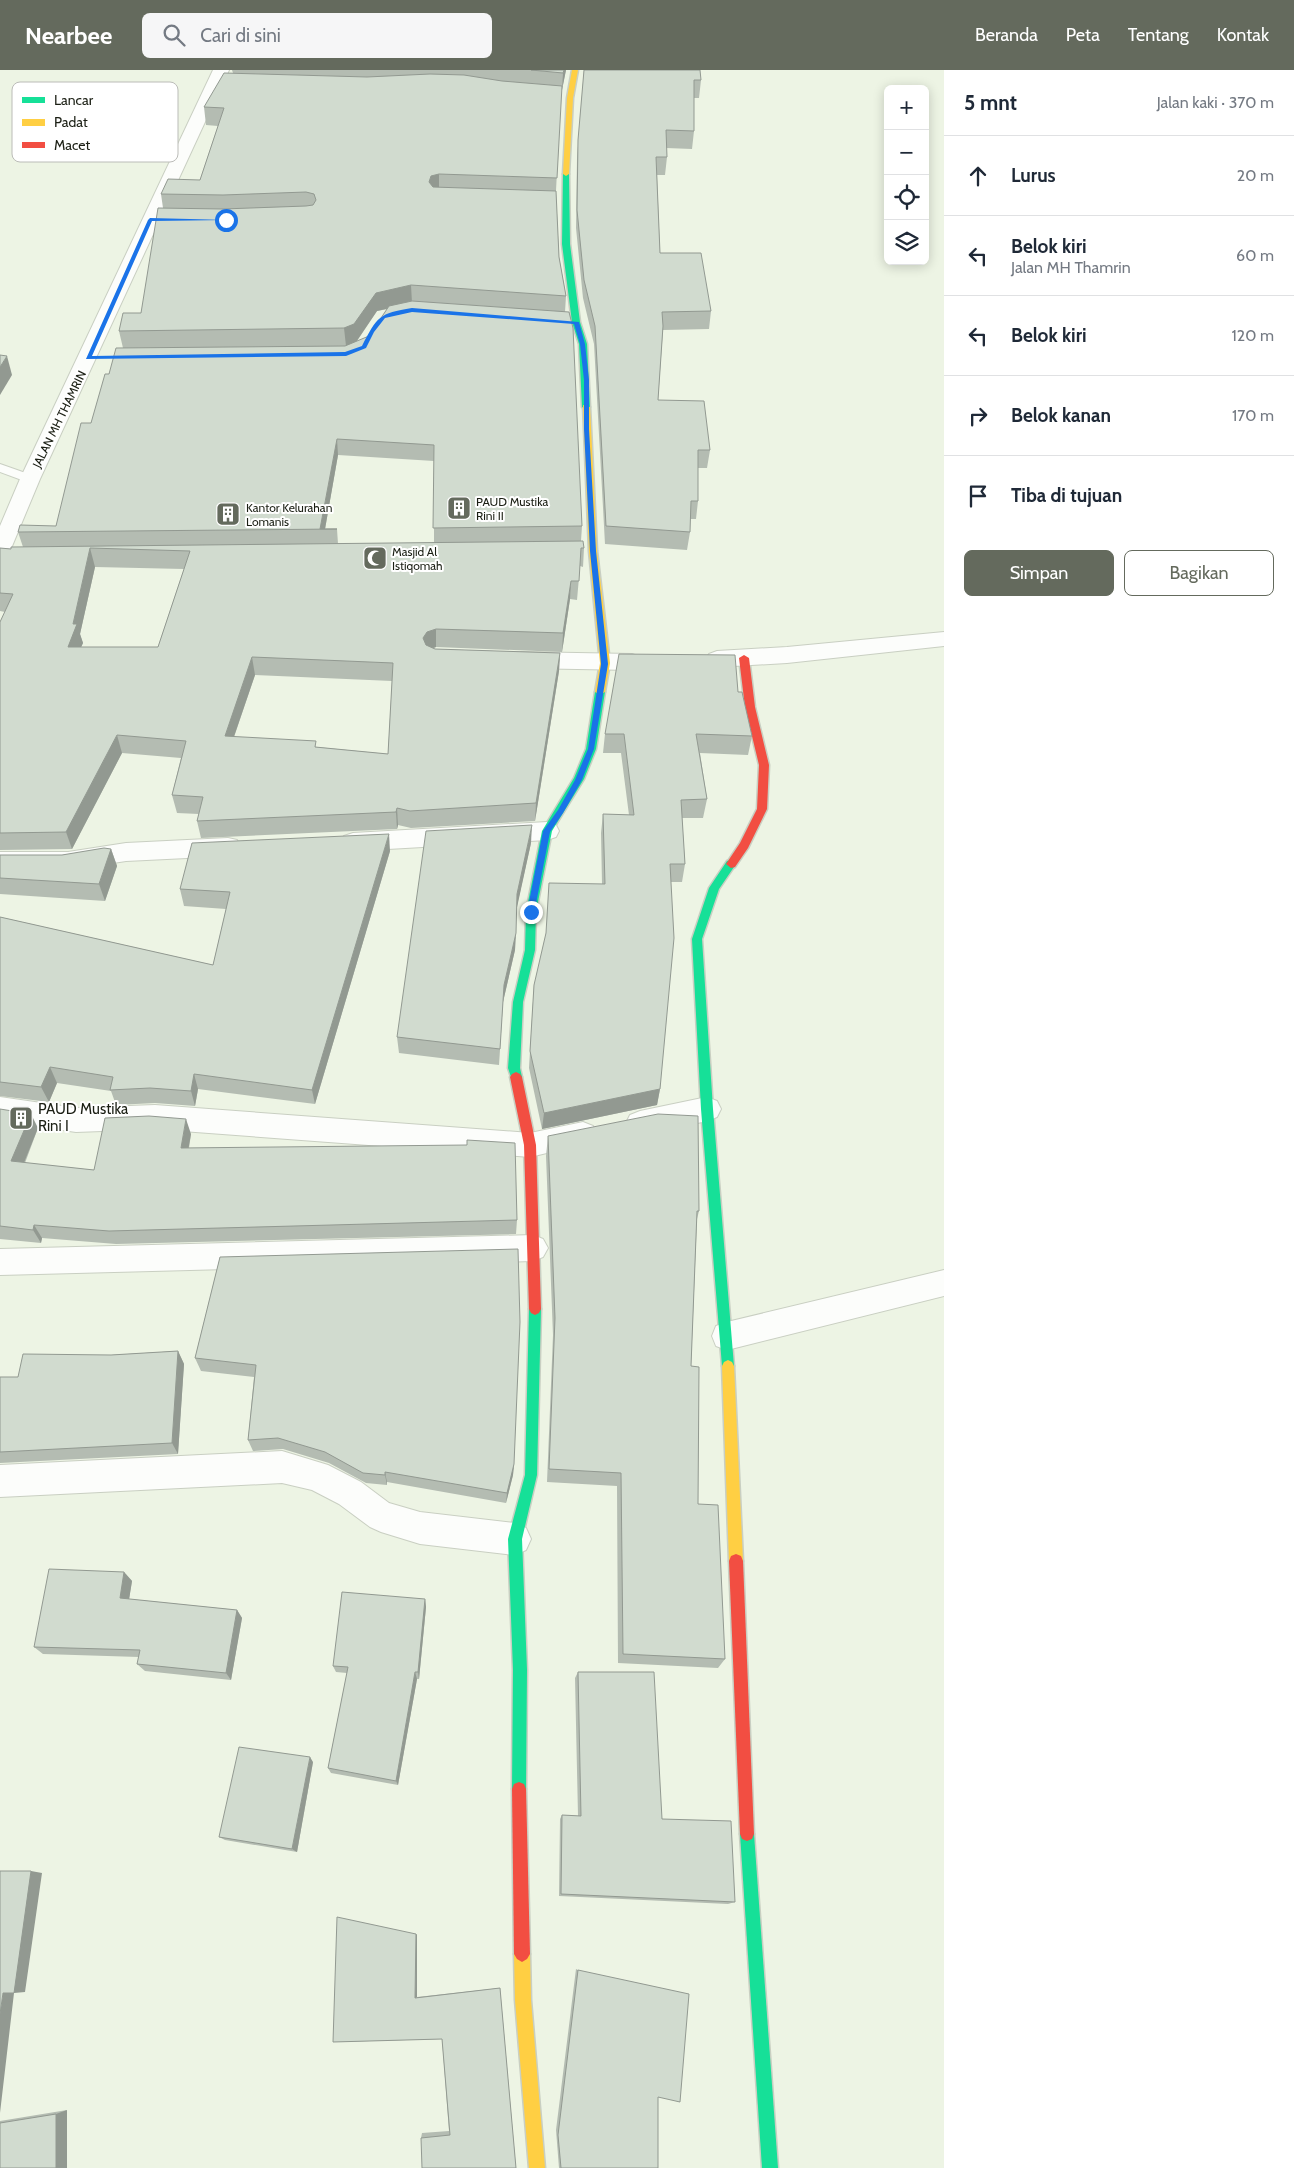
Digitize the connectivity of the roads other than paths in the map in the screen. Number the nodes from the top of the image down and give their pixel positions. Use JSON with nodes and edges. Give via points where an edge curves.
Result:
{"nodes":[{"id":1,"x":575,"y":70,"type":"edge"},
{"id":2,"x":218,"y":77,"type":"edge"},
{"id":3,"x":235,"y":84,"type":"edge"},
{"id":4,"x":551,"y":96,"type":"edge"},
{"id":5,"x":570,"y":98,"type":"junction"},
{"id":6,"x":178,"y":161,"type":"edge"},
{"id":7,"x":178,"y":162,"type":"edge"},
{"id":8,"x":546,"y":202,"type":"edge"},
{"id":9,"x":565,"y":203,"type":"junction"},
{"id":10,"x":150,"y":220,"type":"junction"},
{"id":11,"x":169,"y":220,"type":"edge"},
{"id":12,"x":557,"y":321,"type":"edge"},
{"id":13,"x":576,"y":322,"type":"junction"},
{"id":14,"x":88,"y":358,"type":"junction"},
{"id":15,"x":108,"y":358,"type":"dead end"},
{"id":16,"x":0,"y":468,"type":"edge"},
{"id":17,"x":30,"y":478,"type":"junction"},
{"id":18,"x":7,"y":555,"type":"edge"},
{"id":19,"x":944,"y":638,"type":"edge"},
{"id":20,"x":744,"y":658,"type":"junction"},
{"id":21,"x":505,"y":660,"type":"edge"},
{"id":22,"x":694,"y":660,"type":"edge"},
{"id":23,"x":654,"y":661,"type":"edge"},
{"id":24,"x":605,"y":664,"type":"junction"},
{"id":25,"x":546,"y":831,"type":"junction"},
{"id":26,"x":330,"y":843,"type":"edge"},
{"id":27,"x":252,"y":846,"type":"edge"},
{"id":28,"x":0,"y":861,"type":"edge"},
{"id":29,"x":0,"y":1109,"type":"edge"},
{"id":30,"x":707,"y":1109,"type":"junction"},
{"id":31,"x":530,"y":1145,"type":"junction"},
{"id":32,"x":533,"y":1248,"type":"junction"},
{"id":33,"x":0,"y":1262,"type":"edge"},
{"id":34,"x":944,"y":1283,"type":"edge"},
{"id":35,"x":727,"y":1336,"type":"junction"},
{"id":36,"x":0,"y":1481,"type":"edge"},
{"id":37,"x":515,"y":1539,"type":"junction"},
{"id":38,"x":537,"y":2168,"type":"edge"},
{"id":39,"x":770,"y":2168,"type":"edge"}],
"edges":[{"from":1,"to":5,"type":"street"},
{"from":2,"to":3,"type":"street"},
{"from":2,"to":6,"type":"street","name":"JALAN MH THAMRIN"},
{"from":4,"to":5,"type":"street"},
{"from":5,"to":9,"type":"street"},
{"from":7,"to":10,"type":"street","name":"JALAN MH THAMRIN"},
{"from":8,"to":9,"type":"street"},
{"from":9,"to":13,"type":"street","via":[[566,244]]},
{"from":10,"to":11,"type":"street"},
{"from":10,"to":14,"type":"street","name":"JALAN MH THAMRIN"},
{"from":12,"to":13,"type":"street"},
{"from":13,"to":24,"type":"street","via":[[583,344],[586,380],[583,551]]},
{"from":14,"to":15,"type":"street"},
{"from":14,"to":17,"type":"street","name":"JALAN MH THAMRIN"},
{"from":16,"to":17,"type":"lane"},
{"from":17,"to":18,"type":"street","name":"JALAN MH THAMRIN"},
{"from":19,"to":20,"type":"street"},
{"from":20,"to":22,"type":"street"},
{"from":20,"to":30,"type":"street","via":[[750,707],[764,765],[762,809],[744,845],[714,888],[697,939]]},
{"from":21,"to":24,"type":"street"},
{"from":23,"to":24,"type":"street"},
{"from":24,"to":25,"type":"street","via":[[591,749],[579,780]]},
{"from":25,"to":26,"type":"street"},
{"from":25,"to":31,"type":"street","via":[[531,912],[530,950],[518,1002],[514,1068]]},
{"from":27,"to":28,"type":"street","via":[[126,852],[68,861]]},
{"from":29,"to":31,"type":"street","via":[[76,1120],[155,1116]]},
{"from":30,"to":31,"type":"street"},
{"from":30,"to":35,"type":"street"},
{"from":31,"to":32,"type":"street"},
{"from":32,"to":33,"type":"street"},
{"from":32,"to":37,"type":"street","via":[[536,1335],[531,1475]]},
{"from":34,"to":35,"type":"street"},
{"from":35,"to":39,"type":"street","via":[[749,1880]]},
{"from":36,"to":37,"type":"street","via":[[282,1467],[318,1476],[389,1519],[420,1528]]},
{"from":37,"to":38,"type":"street","via":[[520,1670],[519,1840],[523,2000]]}]}
